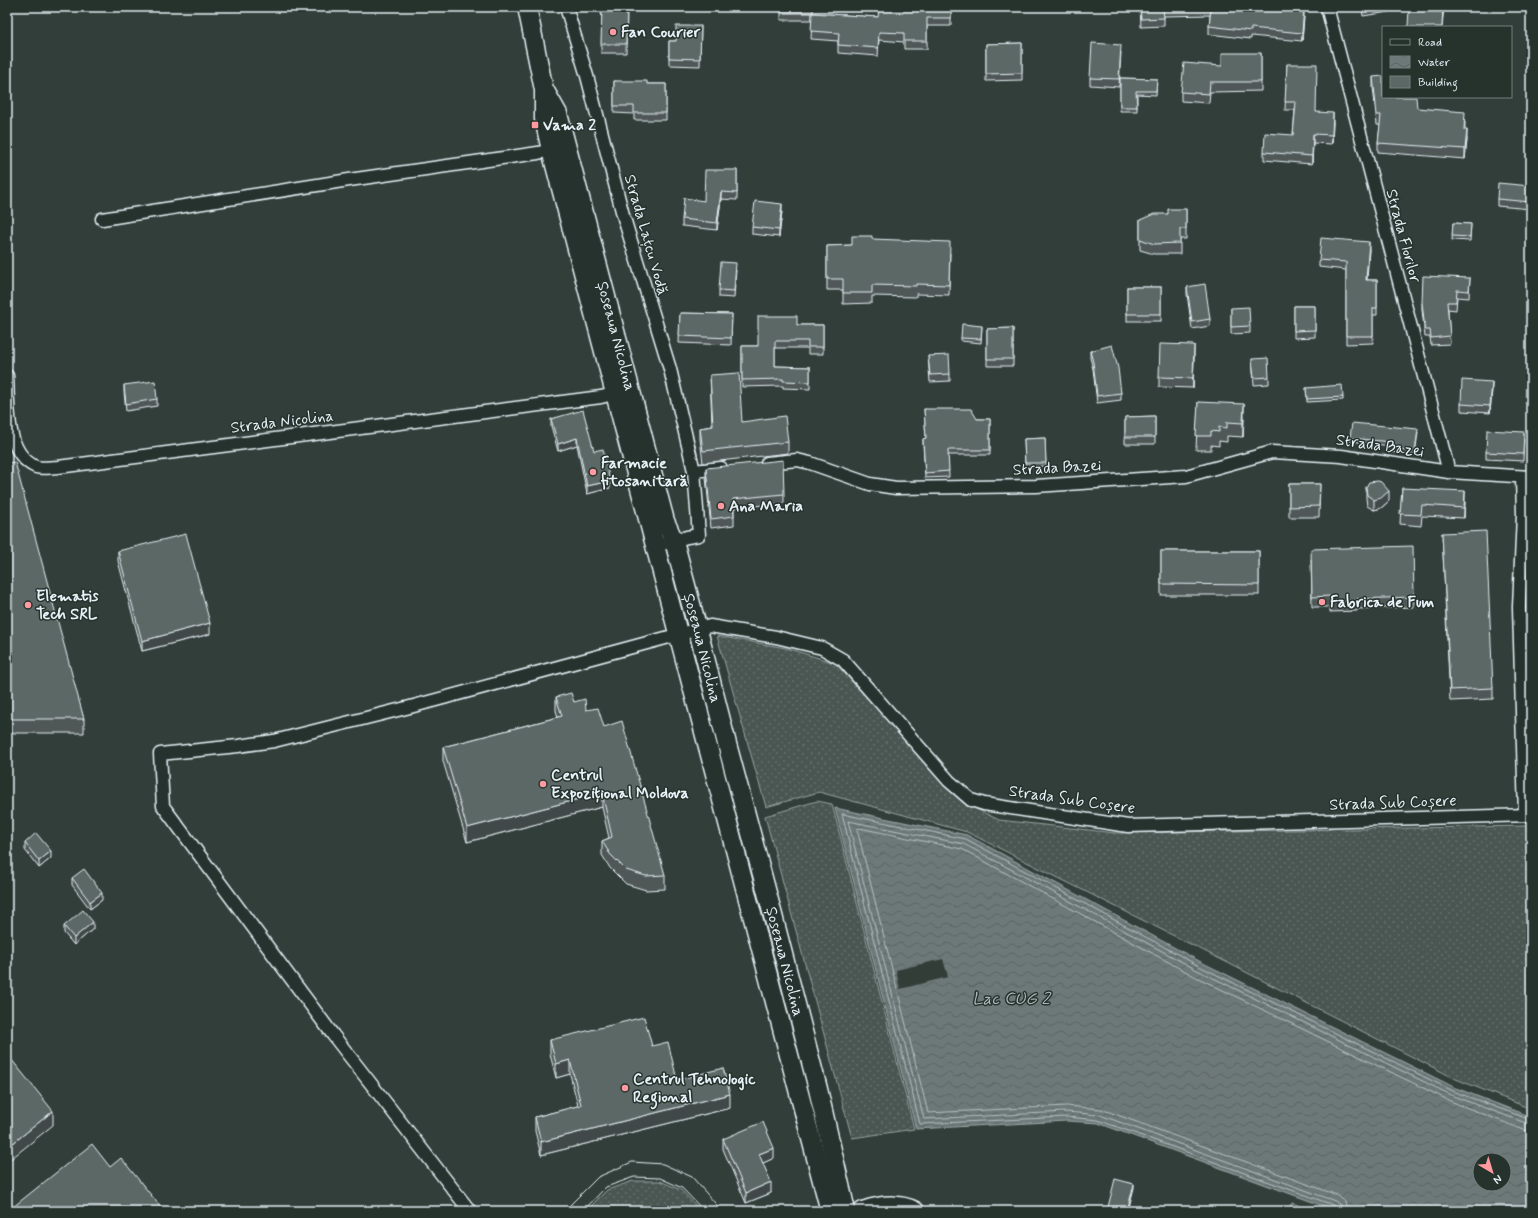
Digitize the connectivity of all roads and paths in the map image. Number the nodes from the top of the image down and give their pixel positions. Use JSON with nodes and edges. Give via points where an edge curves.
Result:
{"nodes":[{"id":1,"x":527,"y":7,"type":"edge"},
{"id":2,"x":566,"y":7,"type":"edge"},
{"id":3,"x":1327,"y":7,"type":"edge"},
{"id":4,"x":544,"y":90,"type":"junction"},
{"id":5,"x":551,"y":150,"type":"junction"},
{"id":6,"x":102,"y":219,"type":"dead end"},
{"id":7,"x":7,"y":376,"type":"edge"},
{"id":8,"x":622,"y":392,"type":"junction"},
{"id":9,"x":752,"y":464,"type":"edge"},
{"id":10,"x":731,"y":467,"type":"edge"},
{"id":11,"x":694,"y":471,"type":"junction"},
{"id":12,"x":1449,"y":472,"type":"junction"},
{"id":13,"x":1526,"y":477,"type":"edge"},
{"id":14,"x":674,"y":540,"type":"junction"},
{"id":15,"x":655,"y":546,"type":"junction"},
{"id":16,"x":698,"y":630,"type":"junction"},
{"id":17,"x":678,"y":636,"type":"junction"},
{"id":18,"x":1528,"y":815,"type":"edge"},
{"id":19,"x":470,"y":1211,"type":"edge"},
{"id":20,"x":830,"y":1211,"type":"edge"},
{"id":21,"x":846,"y":1211,"type":"edge"},
{"id":22,"x":863,"y":1211,"type":"edge"},
{"id":23,"x":915,"y":1211,"type":"edge"}],
"edges":[{"from":1,"to":4,"type":"main road","name":"Șoseaua Nicolina"},
{"from":2,"to":11,"type":"street","name":"Strada Lațcu Vodă","via":[[587,76],[623,215],[670,369]]},
{"from":3,"to":12,"type":"street","name":"Strada Florilor"},
{"from":4,"to":5,"type":"main road","name":"Șoseaua Nicolina","via":[[544,119]]},
{"from":4,"to":8,"type":"main road","name":"Șoseaua Nicolina","via":[[558,114]]},
{"from":5,"to":6,"type":"street"},
{"from":5,"to":8,"type":"main road","name":"Șoseaua Nicolina"},
{"from":7,"to":8,"type":"street","name":"Strada Nicolina","via":[[11,437],[22,458],[37,468]]},
{"from":8,"to":14,"type":"main road","name":"Șoseaua Nicolina"},
{"from":8,"to":15,"type":"main road","name":"Șoseaua Nicolina"},
{"from":9,"to":12,"type":"street","name":"Strada Bazei","via":[[797,460],[810,462],[870,484],[896,488],[1036,486],[1186,476],[1272,452],[1341,456]]},
{"from":10,"to":11,"type":"street"},
{"from":11,"to":14,"type":"street","via":[[699,535]]},
{"from":12,"to":13,"type":"street","name":"Strada Bazei"},
{"from":13,"to":18,"type":"street","via":[[1519,607]]},
{"from":14,"to":15,"type":"street"},
{"from":14,"to":16,"type":"main road","name":"Șoseaua Nicolina"},
{"from":15,"to":17,"type":"main road","name":"Șoseaua Nicolina"},
{"from":16,"to":17,"type":"street","name":"Strada Sub Coșere"},
{"from":16,"to":18,"type":"street","name":"Strada Sub Coșere","via":[[710,626],[776,637],[822,648],[843,660],[949,781],[971,800],[984,804],[1128,826]]},
{"from":16,"to":21,"type":"main road","name":"Șoseaua Nicolina","via":[[818,1089]]},
{"from":17,"to":19,"type":"street","name":"Strada Sub Coșere","via":[[274,741],[160,754],[163,806],[333,1035]]},
{"from":17,"to":20,"type":"main road","name":"Șoseaua Nicolina"},
{"from":22,"to":23,"type":"main road","via":[[883,1206],[907,1207]]}]}
